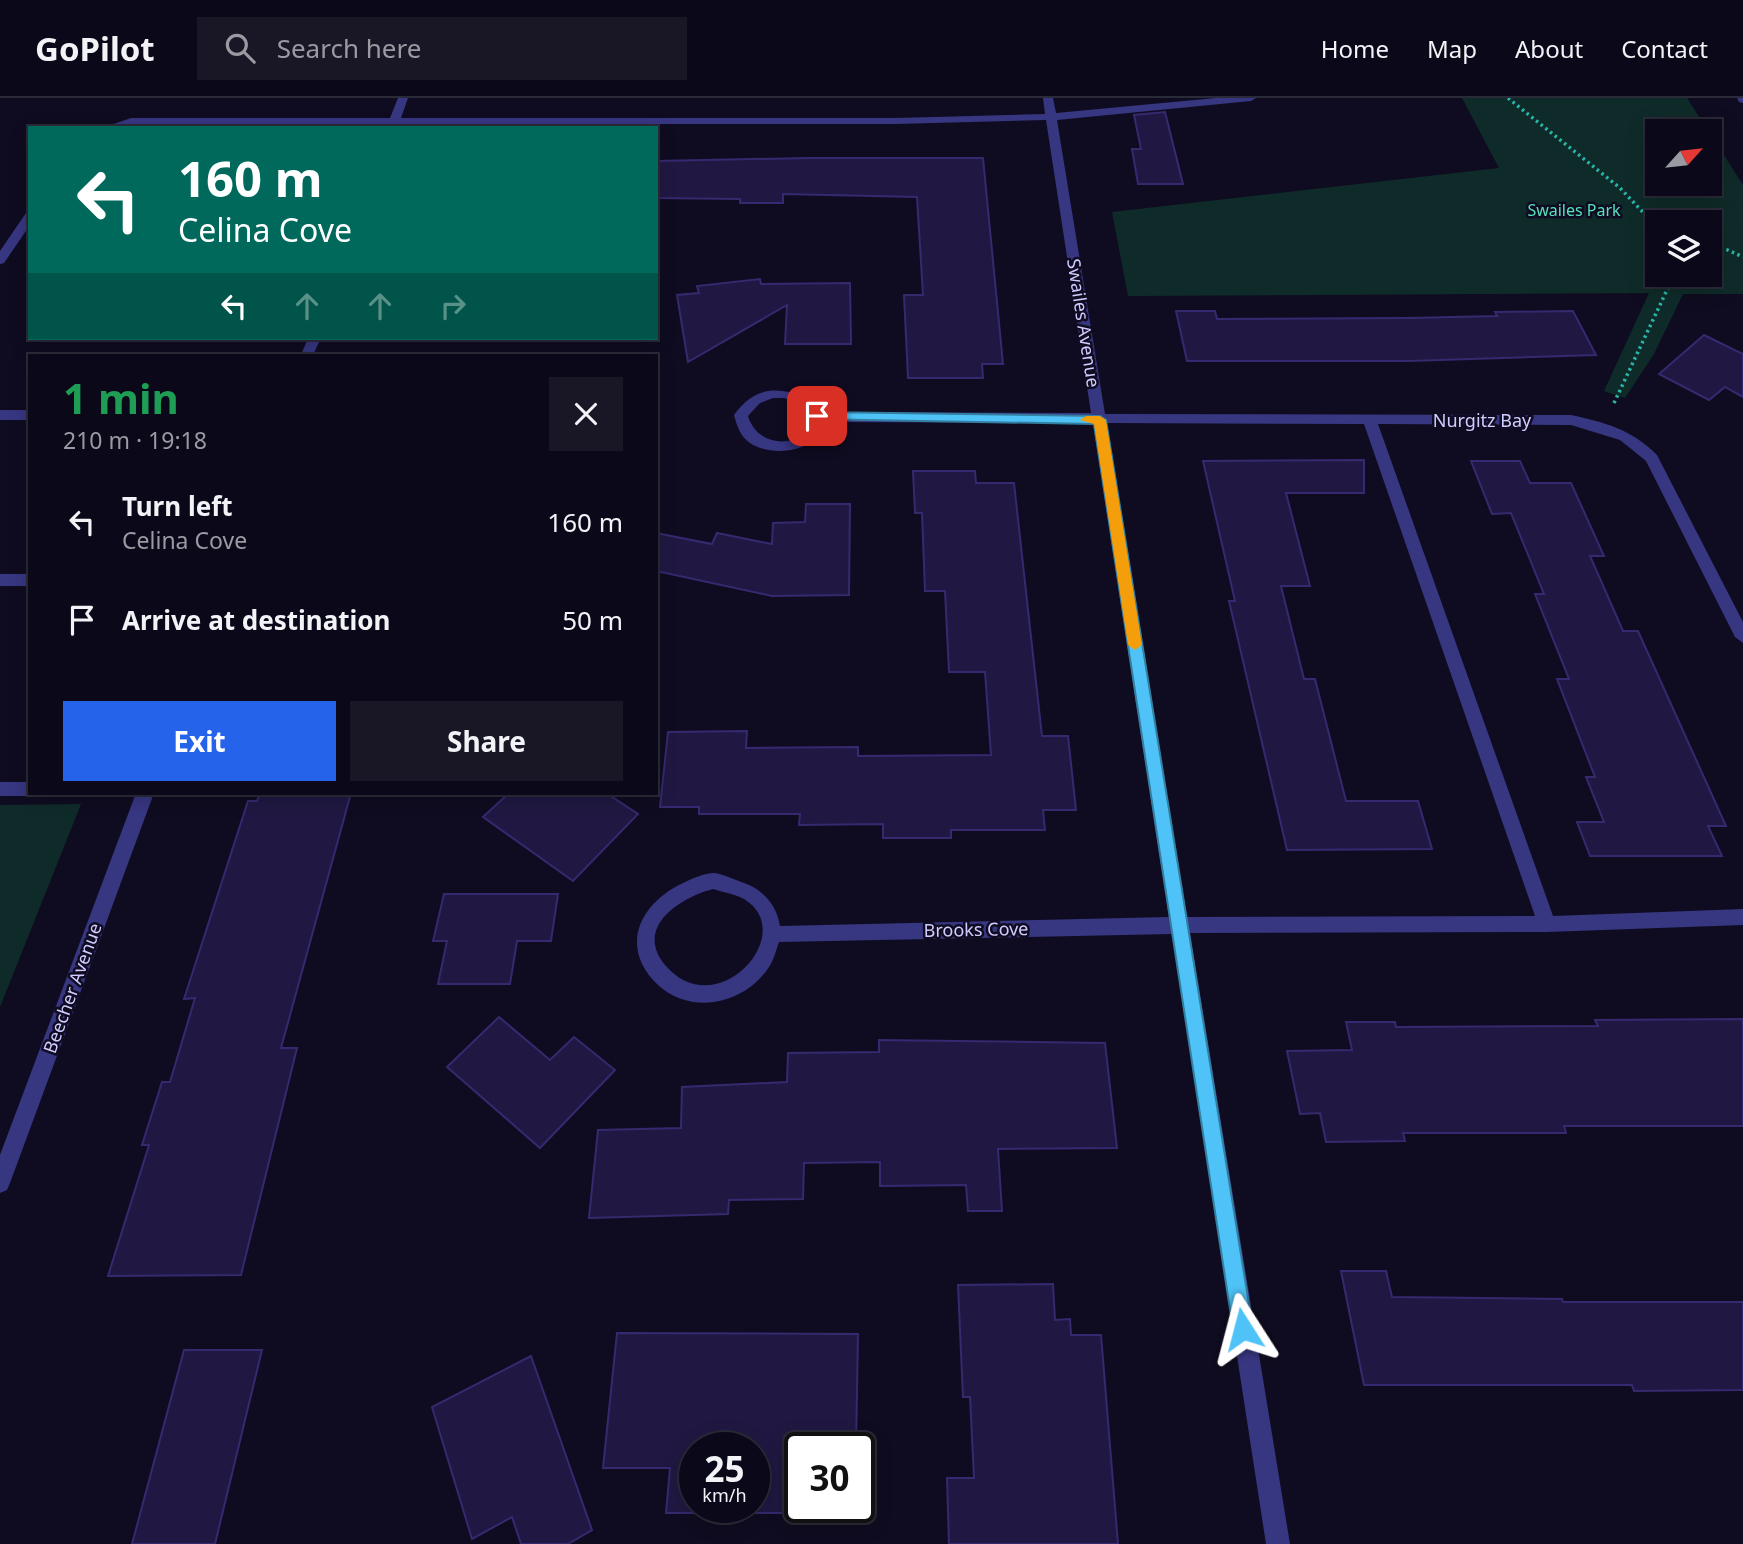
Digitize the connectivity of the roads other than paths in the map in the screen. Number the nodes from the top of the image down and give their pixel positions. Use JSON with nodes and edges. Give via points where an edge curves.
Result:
{"nodes":[{"id":1,"x":403,"y":98,"type":"edge"},
{"id":2,"x":1048,"y":98,"type":"edge"},
{"id":3,"x":1251,"y":98,"type":"edge"},
{"id":4,"x":1051,"y":117,"type":"junction"},
{"id":5,"x":392,"y":125,"type":"edge"},
{"id":6,"x":114,"y":126,"type":"edge"},
{"id":7,"x":28,"y":219,"type":"edge"},
{"id":8,"x":0,"y":260,"type":"edge"},
{"id":9,"x":0,"y":415,"type":"edge"},
{"id":10,"x":28,"y":415,"type":"edge"},
{"id":11,"x":817,"y":416,"type":"junction"},
{"id":12,"x":1100,"y":420,"type":"junction"},
{"id":13,"x":1370,"y":420,"type":"junction"},
{"id":14,"x":0,"y":580,"type":"edge"},
{"id":15,"x":28,"y":580,"type":"edge"},
{"id":16,"x":1743,"y":637,"type":"edge"},
{"id":17,"x":0,"y":789,"type":"edge"},
{"id":18,"x":28,"y":789,"type":"edge"},
{"id":19,"x":144,"y":795,"type":"edge"},
{"id":20,"x":1743,"y":917,"type":"edge"},
{"id":21,"x":1547,"y":924,"type":"junction"},
{"id":22,"x":1180,"y":925,"type":"junction"},
{"id":23,"x":772,"y":934,"type":"junction"},
{"id":24,"x":0,"y":1183,"type":"edge"},
{"id":25,"x":1278,"y":1544,"type":"edge"}],
"edges":[{"from":1,"to":5,"type":"street"},
{"from":2,"to":4,"type":"street","name":"Swailes Avenue"},
{"from":3,"to":4,"type":"street"},
{"from":4,"to":5,"type":"street"},
{"from":4,"to":12,"type":"street","name":"Swailes Avenue"},
{"from":5,"to":6,"type":"street","via":[[131,121]]},
{"from":7,"to":8,"type":"street"},
{"from":9,"to":10,"type":"street"},
{"from":11,"to":11,"type":"street","via":[[809,402],[772,394],[746,407],[741,428],[758,443],[781,446],[806,439],[814,431]]},
{"from":11,"to":12,"type":"street","name":"Nurgitz Bay"},
{"from":12,"to":13,"type":"street","name":"Nurgitz Bay"},
{"from":12,"to":22,"type":"street","name":"Swailes Avenue"},
{"from":13,"to":16,"type":"street","name":"Nurgitz Bay","via":[[1571,420],[1603,426],[1639,442],[1652,458]]},
{"from":13,"to":21,"type":"street"},
{"from":14,"to":15,"type":"street"},
{"from":17,"to":18,"type":"street"},
{"from":19,"to":24,"type":"street","name":"Beecher Avenue"},
{"from":20,"to":21,"type":"street"},
{"from":21,"to":22,"type":"street"},
{"from":22,"to":23,"type":"street","name":"Brooks Cove"},
{"from":22,"to":25,"type":"street","name":"Swailes Avenue"},
{"from":23,"to":23,"type":"street","via":[[765,907],[750,893],[713,881],[692,885],[657,909],[647,930],[646,950],[653,969],[672,985],[691,993],[714,994],[736,988],[755,975],[767,958]]}]}
